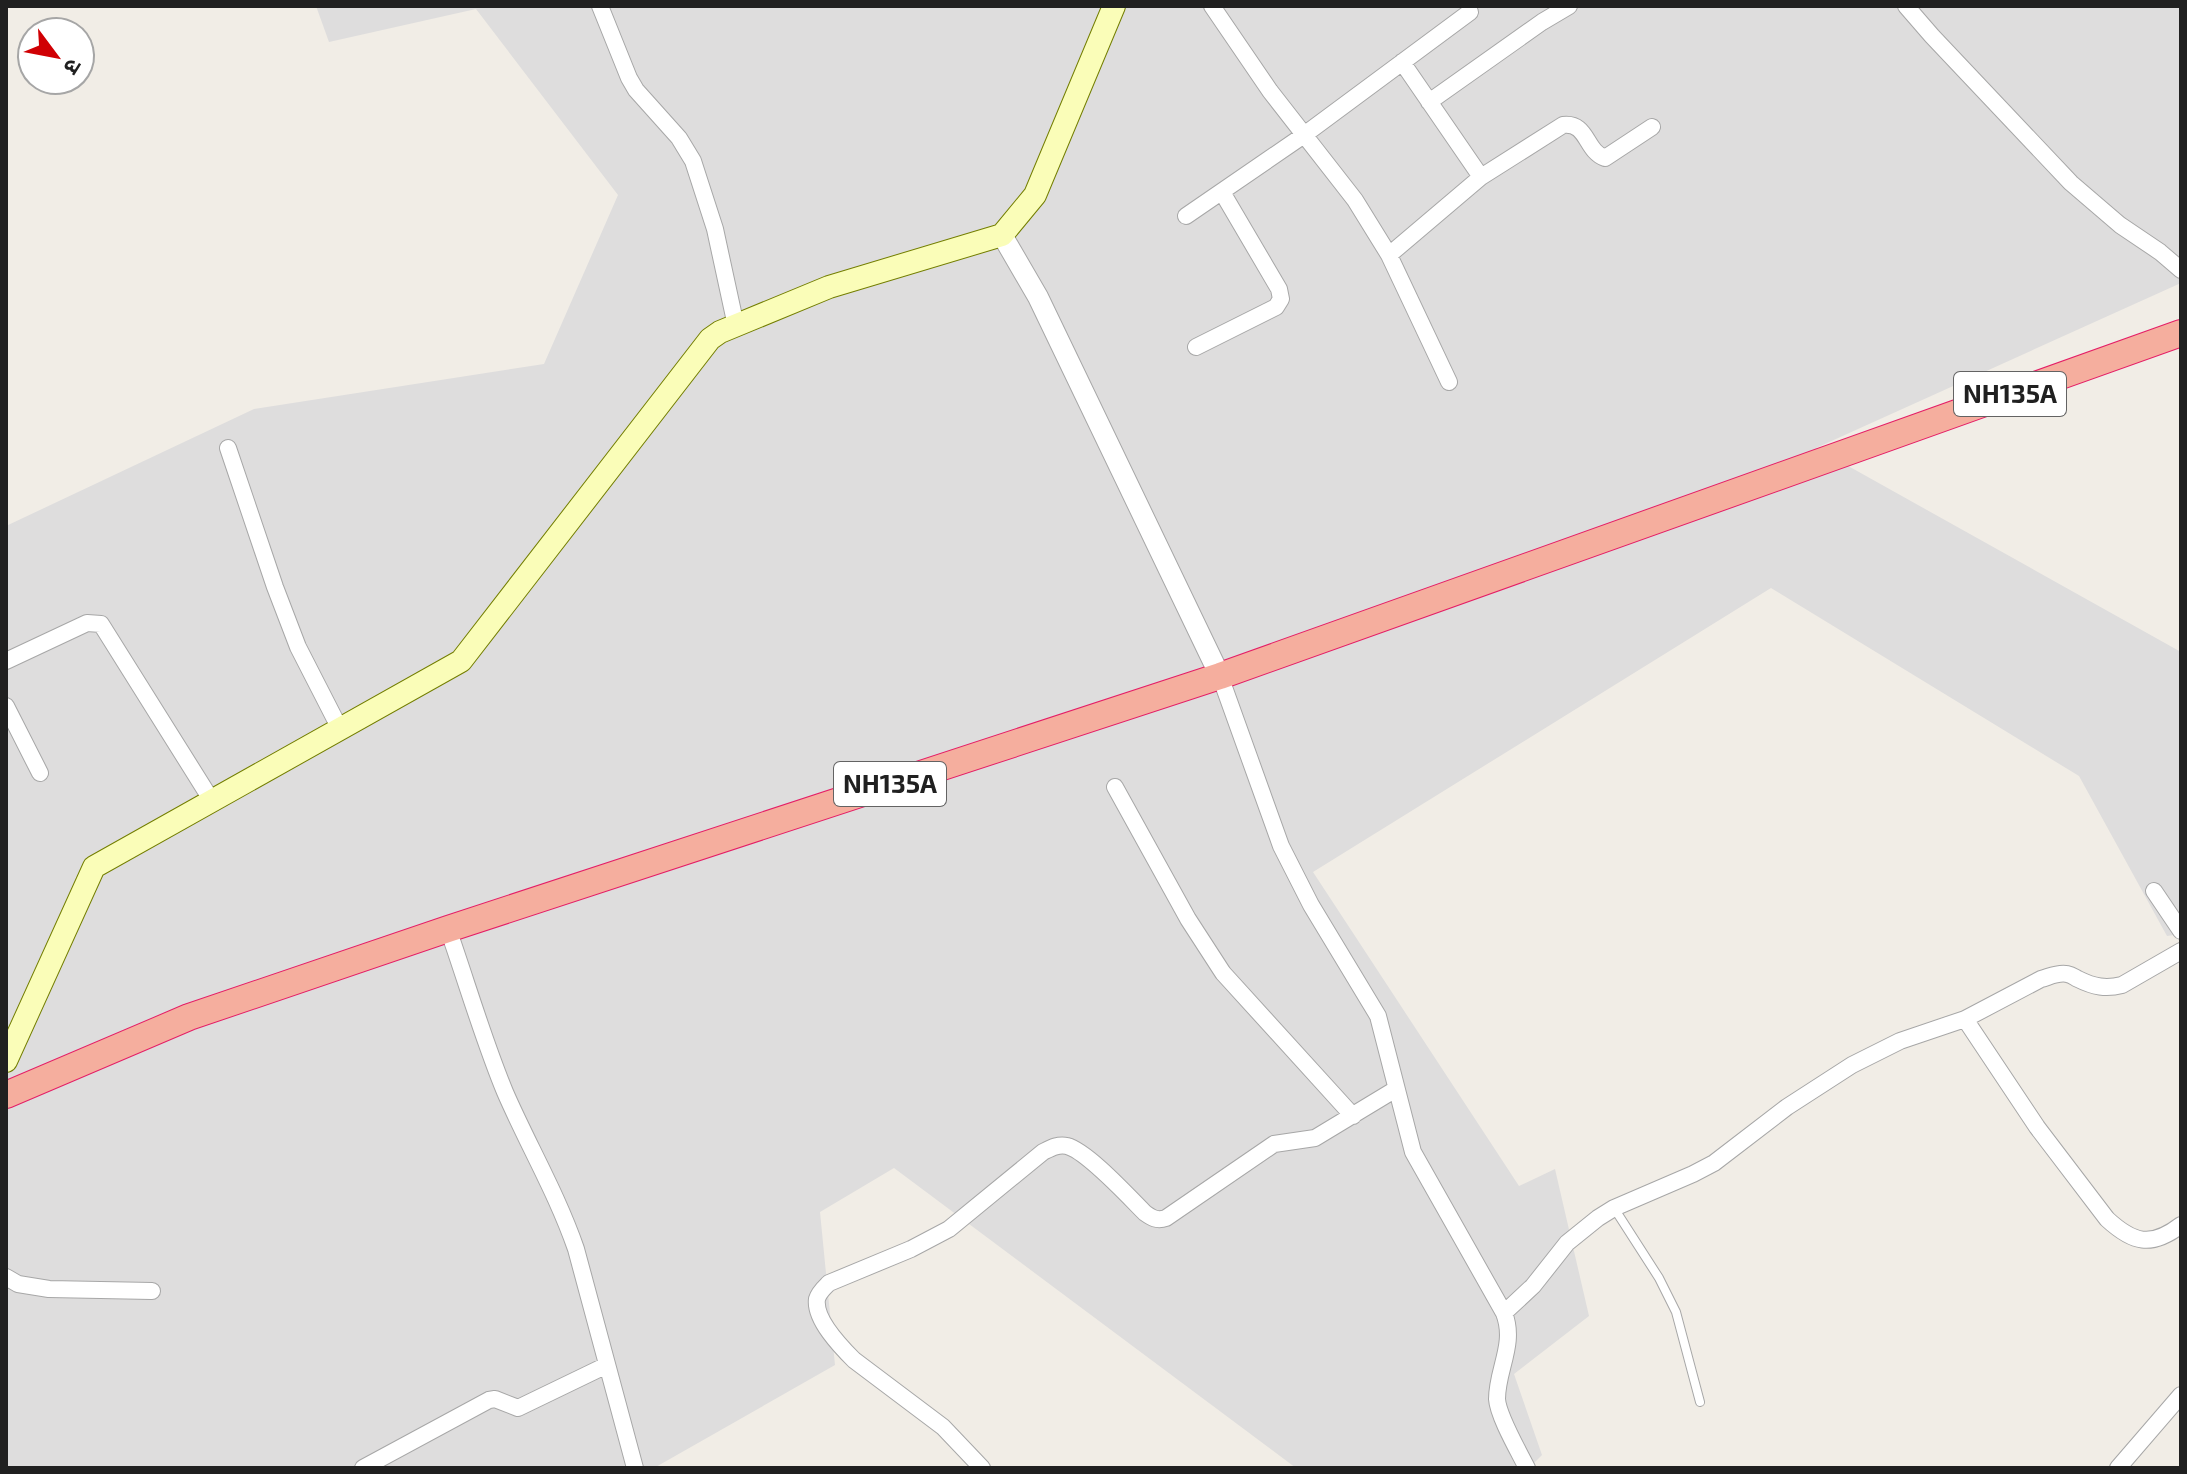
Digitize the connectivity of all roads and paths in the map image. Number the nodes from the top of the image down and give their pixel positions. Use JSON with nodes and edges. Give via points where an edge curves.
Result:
{"nodes":[{"id":1,"x":600,"y":6,"type":"edge"},
{"id":2,"x":1114,"y":6,"type":"edge"},
{"id":3,"x":1212,"y":6,"type":"edge"},
{"id":4,"x":1569,"y":6,"type":"edge"},
{"id":5,"x":1906,"y":6,"type":"edge"},
{"id":6,"x":1470,"y":12,"type":"dead end"},
{"id":7,"x":1402,"y":62,"type":"junction"},
{"id":8,"x":1429,"y":102,"type":"junction"},
{"id":9,"x":1652,"y":127,"type":"dead end"},
{"id":10,"x":1304,"y":135,"type":"junction"},
{"id":11,"x":1481,"y":177,"type":"junction"},
{"id":12,"x":1222,"y":192,"type":"junction"},
{"id":13,"x":1186,"y":216,"type":"dead end"},
{"id":14,"x":1002,"y":235,"type":"junction"},
{"id":15,"x":1389,"y":255,"type":"junction"},
{"id":16,"x":2181,"y":270,"type":"edge"},
{"id":17,"x":729,"y":329,"type":"junction"},
{"id":18,"x":2181,"y":333,"type":"edge"},
{"id":19,"x":1196,"y":347,"type":"dead end"},
{"id":20,"x":1449,"y":382,"type":"dead end"},
{"id":21,"x":228,"y":448,"type":"dead end"},
{"id":22,"x":6,"y":661,"type":"edge"},
{"id":23,"x":1220,"y":676,"type":"junction"},
{"id":24,"x":6,"y":706,"type":"edge"},
{"id":25,"x":340,"y":729,"type":"junction"},
{"id":26,"x":40,"y":773,"type":"dead end"},
{"id":27,"x":1115,"y":787,"type":"dead end"},
{"id":28,"x":212,"y":801,"type":"junction"},
{"id":29,"x":2154,"y":891,"type":"dead end"},
{"id":30,"x":448,"y":929,"type":"junction"},
{"id":31,"x":2181,"y":931,"type":"edge"},
{"id":32,"x":2181,"y":951,"type":"edge"},
{"id":33,"x":1965,"y":1019,"type":"junction"},
{"id":34,"x":6,"y":1061,"type":"edge"},
{"id":35,"x":1396,"y":1089,"type":"junction"},
{"id":36,"x":6,"y":1095,"type":"edge"},
{"id":37,"x":1353,"y":1116,"type":"junction"},
{"id":38,"x":1614,"y":1208,"type":"junction"},
{"id":39,"x":2181,"y":1225,"type":"edge"},
{"id":40,"x":6,"y":1277,"type":"edge"},
{"id":41,"x":152,"y":1291,"type":"dead end"},
{"id":42,"x":1504,"y":1313,"type":"junction"},
{"id":43,"x":607,"y":1365,"type":"junction"},
{"id":44,"x":2181,"y":1395,"type":"edge"},
{"id":45,"x":1700,"y":1402,"type":"dead end"},
{"id":46,"x":363,"y":1468,"type":"edge"},
{"id":47,"x":635,"y":1468,"type":"edge"},
{"id":48,"x":982,"y":1468,"type":"edge"},
{"id":49,"x":1527,"y":1468,"type":"edge"},
{"id":50,"x":2118,"y":1468,"type":"edge"}],
"edges":[{"from":1,"to":17,"type":"street","via":[[636,90],[693,161],[715,229]]},
{"from":2,"to":14,"type":"main road","via":[[1035,195]]},
{"from":3,"to":10,"type":"street"},
{"from":4,"to":8,"type":"street"},
{"from":5,"to":16,"type":"street","via":[[2071,183]]},
{"from":6,"to":7,"type":"street"},
{"from":7,"to":8,"type":"street"},
{"from":7,"to":10,"type":"street"},
{"from":8,"to":11,"type":"street"},
{"from":9,"to":11,"type":"street","via":[[1605,158],[1578,127],[1563,125]]},
{"from":10,"to":12,"type":"street"},
{"from":10,"to":15,"type":"street","via":[[1355,200]]},
{"from":11,"to":15,"type":"street"},
{"from":12,"to":13,"type":"street"},
{"from":12,"to":19,"type":"street","via":[[1281,299],[1276,307]]},
{"from":14,"to":17,"type":"main road","via":[[829,287]]},
{"from":14,"to":23,"type":"street","via":[[1038,297]]},
{"from":15,"to":20,"type":"street"},
{"from":17,"to":25,"type":"main road","via":[[710,339],[461,661]]},
{"from":18,"to":23,"type":"highway","number":"NH135A"},
{"from":21,"to":25,"type":"street","via":[[286,617]]},
{"from":22,"to":28,"type":"street","via":[[87,623],[101,624]]},
{"from":23,"to":30,"type":"highway","number":"NH135A"},
{"from":23,"to":35,"type":"street","via":[[1281,846],[1378,1016]]},
{"from":24,"to":26,"type":"street"},
{"from":25,"to":28,"type":"main road"},
{"from":27,"to":37,"type":"street","via":[[1215,962]]},
{"from":28,"to":34,"type":"main road","via":[[94,867]]},
{"from":29,"to":31,"type":"street"},
{"from":30,"to":36,"type":"highway","number":"NH135A","via":[[189,1017]]},
{"from":30,"to":43,"type":"street","via":[[505,1091],[565,1215]]},
{"from":32,"to":33,"type":"street","via":[[2112,987],[2070,975],[2041,979]]},
{"from":33,"to":38,"type":"street","via":[[1900,1041],[1852,1065],[1714,1163]]},
{"from":33,"to":39,"type":"street","via":[[2107,1219],[2139,1240],[2167,1235]]},
{"from":35,"to":37,"type":"street"},
{"from":35,"to":42,"type":"street","via":[[1413,1152]]},
{"from":37,"to":48,"type":"street","via":[[1315,1138],[1274,1144],[1160,1220],[1145,1213],[1084,1154],[1054,1146],[949,1229],[829,1283],[817,1303],[832,1336],[854,1360],[943,1427]]},
{"from":38,"to":42,"type":"street","via":[[1575,1236]]},
{"from":38,"to":45,"type":"lane","via":[[1676,1312]]},
{"from":40,"to":41,"type":"street","via":[[49,1289]]},
{"from":42,"to":49,"type":"street","via":[[1508,1338],[1497,1401]]},
{"from":43,"to":46,"type":"street","via":[[518,1408],[489,1400]]},
{"from":43,"to":47,"type":"street"},
{"from":44,"to":50,"type":"street"}]}
